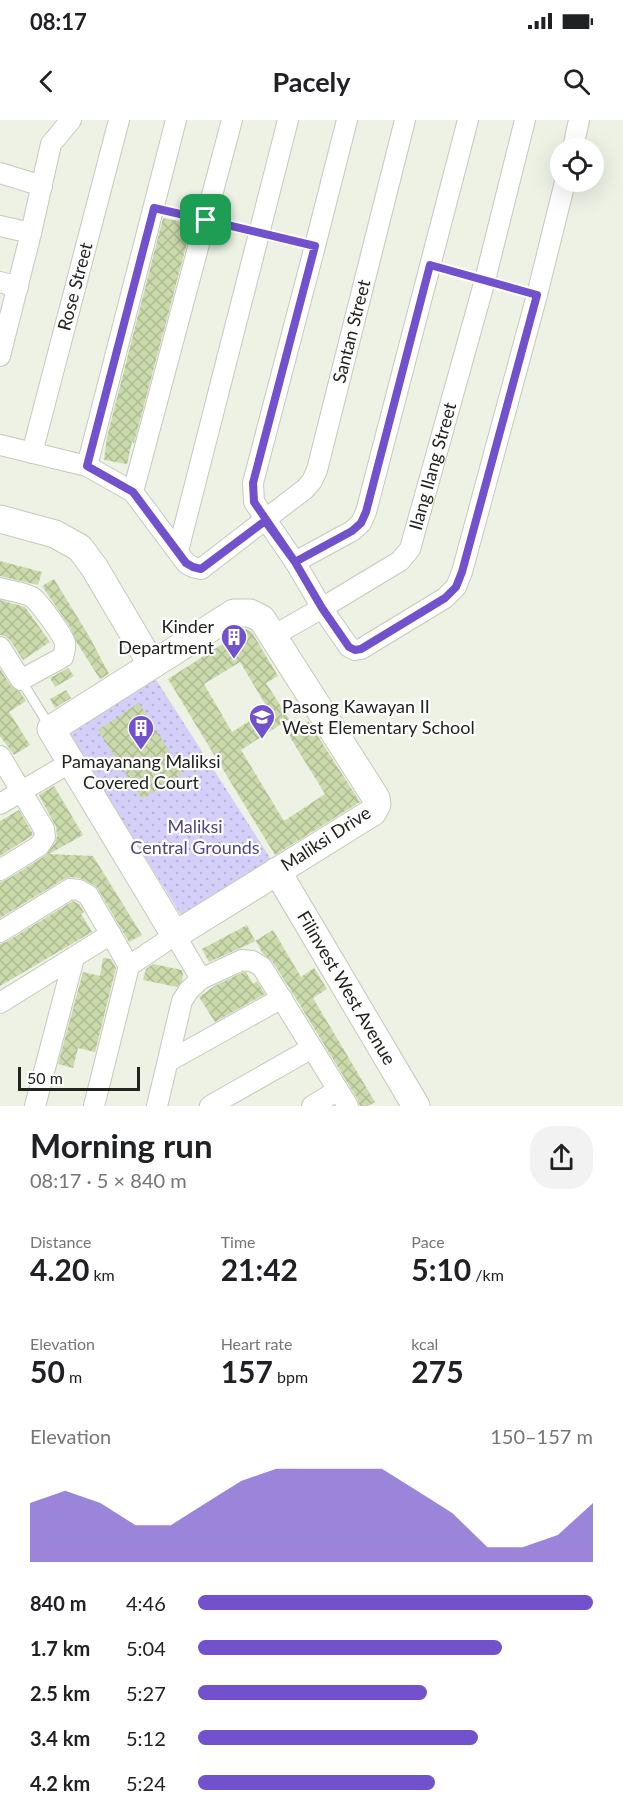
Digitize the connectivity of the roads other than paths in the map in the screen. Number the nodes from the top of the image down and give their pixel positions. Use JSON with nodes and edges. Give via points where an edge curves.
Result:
{"nodes":[{"id":1,"x":71,"y":120,"type":"edge"},
{"id":2,"x":119,"y":120,"type":"edge"},
{"id":3,"x":176,"y":120,"type":"edge"},
{"id":4,"x":232,"y":120,"type":"edge"},
{"id":5,"x":288,"y":120,"type":"edge"},
{"id":6,"x":347,"y":120,"type":"edge"},
{"id":7,"x":405,"y":120,"type":"edge"},
{"id":8,"x":468,"y":120,"type":"edge"},
{"id":9,"x":525,"y":120,"type":"edge"},
{"id":10,"x":579,"y":120,"type":"edge"},
{"id":11,"x":575,"y":138,"type":"edge"},
{"id":12,"x":0,"y":173,"type":"edge"},
{"id":13,"x":42,"y":186,"type":"junction"},
{"id":14,"x":563,"y":192,"type":"edge"},
{"id":15,"x":154,"y":208,"type":"junction"},
{"id":16,"x":206,"y":220,"type":"junction"},
{"id":17,"x":0,"y":226,"type":"edge"},
{"id":18,"x":31,"y":233,"type":"junction"},
{"id":19,"x":259,"y":233,"type":"junction"},
{"id":20,"x":315,"y":246,"type":"junction"},
{"id":21,"x":430,"y":265,"type":"junction"},
{"id":22,"x":485,"y":280,"type":"junction"},
{"id":23,"x":9,"y":285,"type":"edge"},
{"id":24,"x":537,"y":295,"type":"junction"},
{"id":25,"x":1,"y":345,"type":"edge"},
{"id":26,"x":0,"y":445,"type":"edge"},
{"id":27,"x":32,"y":453,"type":"junction"},
{"id":28,"x":87,"y":466,"type":"junction"},
{"id":29,"x":133,"y":492,"type":"junction"},
{"id":30,"x":0,"y":519,"type":"edge"},
{"id":31,"x":265,"y":521,"type":"junction"},
{"id":32,"x":178,"y":551,"type":"junction"},
{"id":33,"x":295,"y":562,"type":"junction"},
{"id":34,"x":0,"y":588,"type":"edge"},
{"id":35,"x":322,"y":608,"type":"junction"},
{"id":36,"x":273,"y":636,"type":"junction"},
{"id":37,"x":0,"y":647,"type":"edge"},
{"id":38,"x":152,"y":665,"type":"junction"},
{"id":39,"x":21,"y":680,"type":"junction"},
{"id":40,"x":51,"y":729,"type":"junction"},
{"id":41,"x":0,"y":756,"type":"edge"},
{"id":42,"x":71,"y":762,"type":"junction"},
{"id":43,"x":22,"y":791,"type":"junction"},
{"id":44,"x":0,"y":804,"type":"edge"},
{"id":45,"x":0,"y":870,"type":"edge"},
{"id":46,"x":277,"y":871,"type":"junction"},
{"id":47,"x":0,"y":932,"type":"edge"},
{"id":48,"x":111,"y":934,"type":"junction"},
{"id":49,"x":175,"y":935,"type":"junction"},
{"id":50,"x":74,"y":958,"type":"junction"},
{"id":51,"x":129,"y":966,"type":"junction"},
{"id":52,"x":201,"y":979,"type":"junction"},
{"id":53,"x":282,"y":998,"type":"junction"},
{"id":54,"x":1,"y":1007,"type":"edge"},
{"id":55,"x":312,"y":1048,"type":"junction"},
{"id":56,"x":169,"y":1061,"type":"junction"},
{"id":57,"x":343,"y":1098,"type":"edge"},
{"id":58,"x":34,"y":1106,"type":"edge"},
{"id":59,"x":94,"y":1106,"type":"edge"},
{"id":60,"x":157,"y":1106,"type":"edge"},
{"id":61,"x":210,"y":1106,"type":"edge"},
{"id":62,"x":312,"y":1106,"type":"edge"},
{"id":63,"x":416,"y":1106,"type":"edge"}],
"edges":[{"from":1,"to":13,"type":"street","via":[[51,144]]},
{"from":2,"to":27,"type":"street","name":"Rose Street"},
{"from":3,"to":15,"type":"street"},
{"from":4,"to":16,"type":"street"},
{"from":5,"to":19,"type":"street"},
{"from":6,"to":20,"type":"street"},
{"from":7,"to":31,"type":"street","name":"Santan Street","via":[[318,470],[305,489]]},
{"from":8,"to":21,"type":"street"},
{"from":9,"to":22,"type":"street","name":"Ilang Ilang Street"},
{"from":10,"to":11,"type":"street"},
{"from":12,"to":13,"type":"street"},
{"from":13,"to":18,"type":"street"},
{"from":14,"to":24,"type":"street"},
{"from":15,"to":16,"type":"lane"},
{"from":15,"to":28,"type":"street"},
{"from":16,"to":19,"type":"lane"},
{"from":16,"to":29,"type":"street"},
{"from":17,"to":18,"type":"street"},
{"from":18,"to":23,"type":"street"},
{"from":19,"to":20,"type":"lane"},
{"from":19,"to":32,"type":"street"},
{"from":20,"to":31,"type":"street","via":[[253,483],[254,502]]},
{"from":21,"to":22,"type":"lane"},
{"from":21,"to":33,"type":"street","via":[[361,523]]},
{"from":22,"to":24,"type":"lane"},
{"from":22,"to":35,"type":"street","name":"Ilang Ilang Street","via":[[410,549],[400,561]]},
{"from":23,"to":25,"type":"street"},
{"from":24,"to":35,"type":"street","via":[[456,587],[445,598],[355,650]]},
{"from":26,"to":27,"type":"street"},
{"from":27,"to":28,"type":"street"},
{"from":28,"to":29,"type":"street"},
{"from":29,"to":32,"type":"street"},
{"from":30,"to":38,"type":"street","via":[[55,534],[80,548]]},
{"from":31,"to":32,"type":"street","name":"Santan Street","via":[[201,569],[186,563]]},
{"from":31,"to":33,"type":"street"},
{"from":33,"to":35,"type":"street"},
{"from":34,"to":39,"type":"street","via":[[34,599],[65,641],[63,657]]},
{"from":35,"to":36,"type":"street","name":"Ilang Ilang Street"},
{"from":36,"to":38,"type":"street","name":"Maliksi Drive","via":[[262,619],[250,613],[234,614]]},
{"from":36,"to":46,"type":"street","name":"Maliksi Drive","via":[[377,804],[373,812]]},
{"from":37,"to":39,"type":"street"},
{"from":38,"to":40,"type":"street","name":"Maliksi Drive"},
{"from":39,"to":40,"type":"lane"},
{"from":40,"to":42,"type":"street"},
{"from":41,"to":43,"type":"street"},
{"from":42,"to":43,"type":"street"},
{"from":42,"to":49,"type":"street"},
{"from":43,"to":44,"type":"street"},
{"from":43,"to":45,"type":"street","via":[[45,837],[39,846]]},
{"from":46,"to":49,"type":"street","name":"Maliksi Drive"},
{"from":46,"to":63,"type":"street","name":"Filinvest West Avenue"},
{"from":47,"to":48,"type":"street","via":[[70,889],[88,895]]},
{"from":48,"to":50,"type":"street"},
{"from":48,"to":51,"type":"street"},
{"from":49,"to":51,"type":"street"},
{"from":49,"to":52,"type":"street"},
{"from":50,"to":54,"type":"street"},
{"from":50,"to":58,"type":"street"},
{"from":51,"to":59,"type":"street"},
{"from":52,"to":53,"type":"street","via":[[242,960],[252,961],[262,967]]},
{"from":52,"to":56,"type":"street","via":[[182,1001]]},
{"from":53,"to":55,"type":"street"},
{"from":53,"to":56,"type":"street"},
{"from":55,"to":57,"type":"street"},
{"from":55,"to":61,"type":"street"},
{"from":56,"to":60,"type":"street"},
{"from":57,"to":62,"type":"street"}]}
